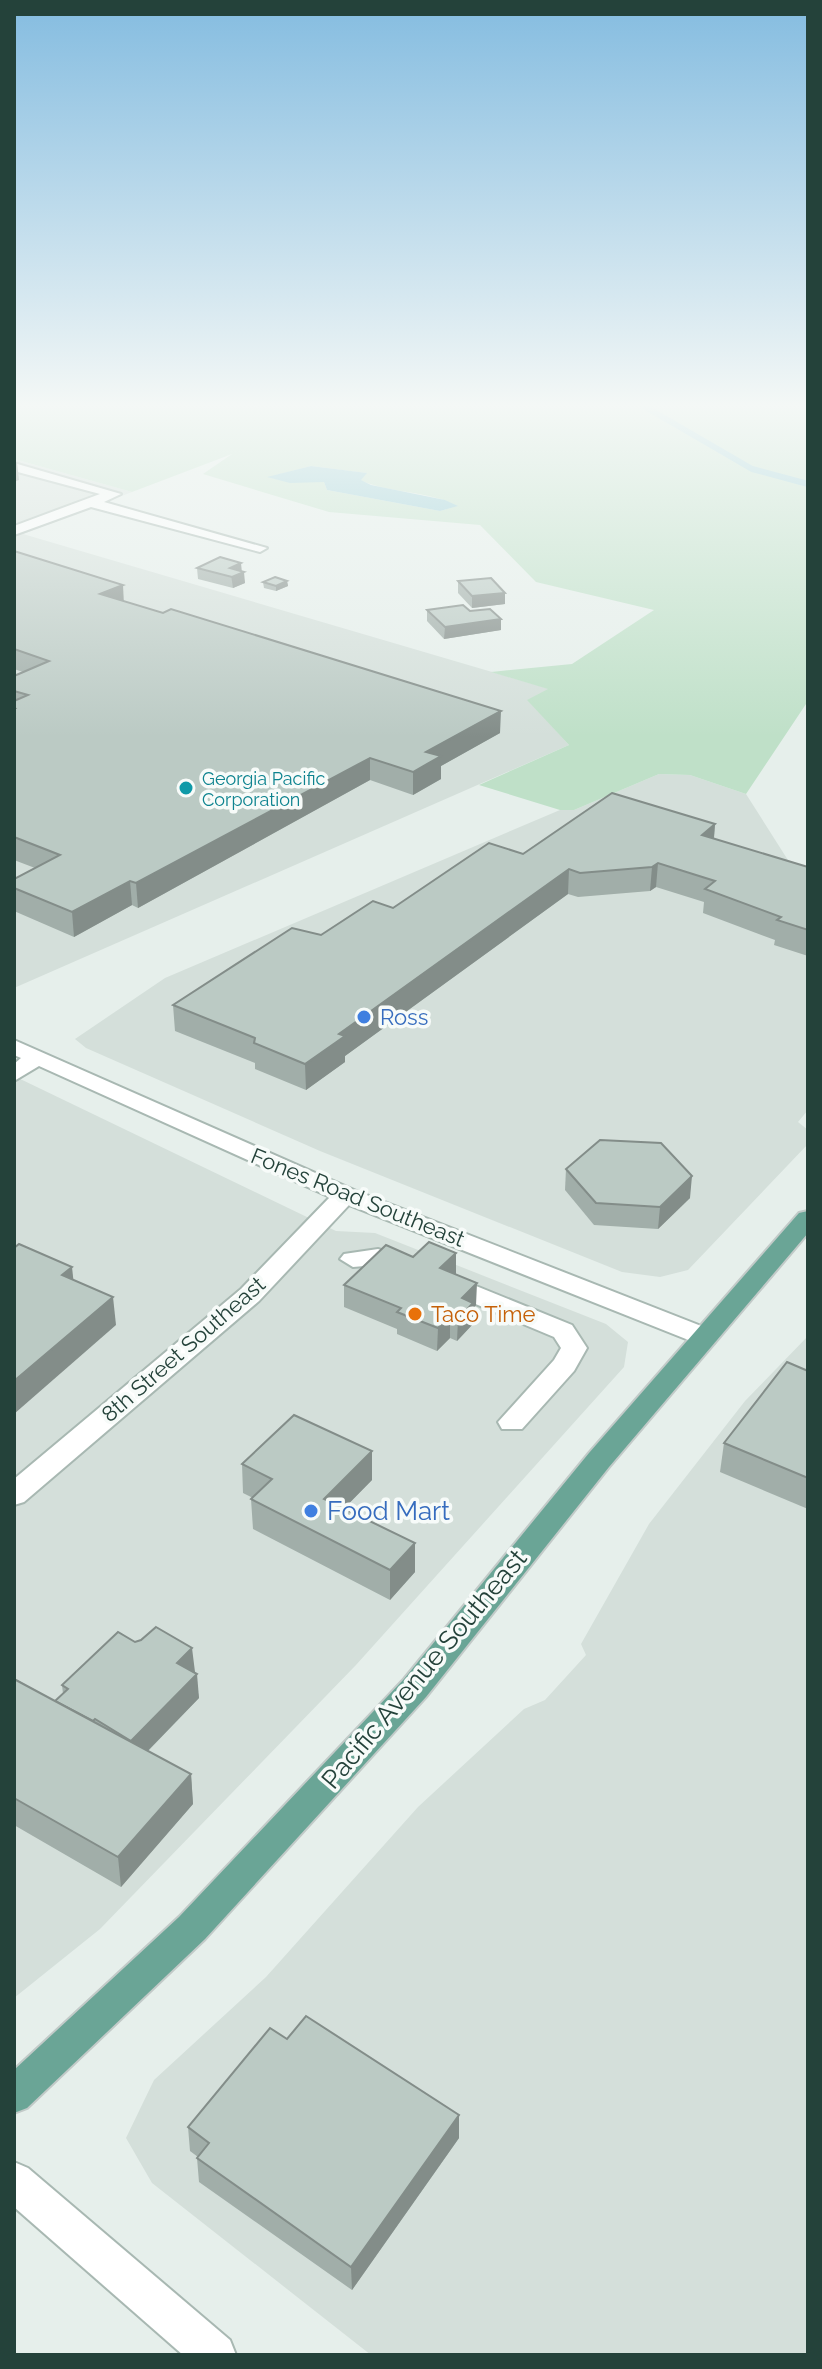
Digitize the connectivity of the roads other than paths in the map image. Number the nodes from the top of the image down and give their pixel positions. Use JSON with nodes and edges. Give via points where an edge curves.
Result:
{"nodes":[{"id":1,"x":56,"y":516,"type":"edge"},
{"id":2,"x":138,"y":516,"type":"edge"},
{"id":3,"x":14,"y":531,"type":"edge"},
{"id":4,"x":260,"y":548,"type":"dead end"},
{"id":5,"x":14,"y":1047,"type":"edge"},
{"id":6,"x":36,"y":1058,"type":"junction"},
{"id":7,"x":14,"y":1074,"type":"edge"},
{"id":8,"x":345,"y":1195,"type":"junction"},
{"id":9,"x":808,"y":1218,"type":"edge"},
{"id":10,"x":353,"y":1259,"type":"dead end"},
{"id":11,"x":705,"y":1337,"type":"junction"},
{"id":12,"x":512,"y":1422,"type":"dead end"},
{"id":13,"x":14,"y":1495,"type":"edge"},
{"id":14,"x":14,"y":2095,"type":"edge"},
{"id":15,"x":14,"y":2181,"type":"edge"},
{"id":16,"x":215,"y":2355,"type":"edge"}],
"edges":[{"from":1,"to":3,"type":"street"},
{"from":2,"to":4,"type":"street"},
{"from":5,"to":6,"type":"street","name":"Fones Road Southeast"},
{"from":6,"to":7,"type":"street"},
{"from":6,"to":8,"type":"street","name":"Fones Road Southeast"},
{"from":8,"to":11,"type":"street","name":"Fones Road Southeast"},
{"from":8,"to":13,"type":"street","name":"8th Street Southeast","via":[[250,1295]]},
{"from":9,"to":11,"type":"main road","name":"Pacific Avenue Southeast"},
{"from":10,"to":12,"type":"street","via":[[380,1257],[563,1331],[574,1348],[565,1365]]},
{"from":11,"to":14,"type":"main road","name":"Pacific Avenue Southeast","via":[[415,1688],[333,1778],[192,1928]]},
{"from":15,"to":16,"type":"street"}]}
